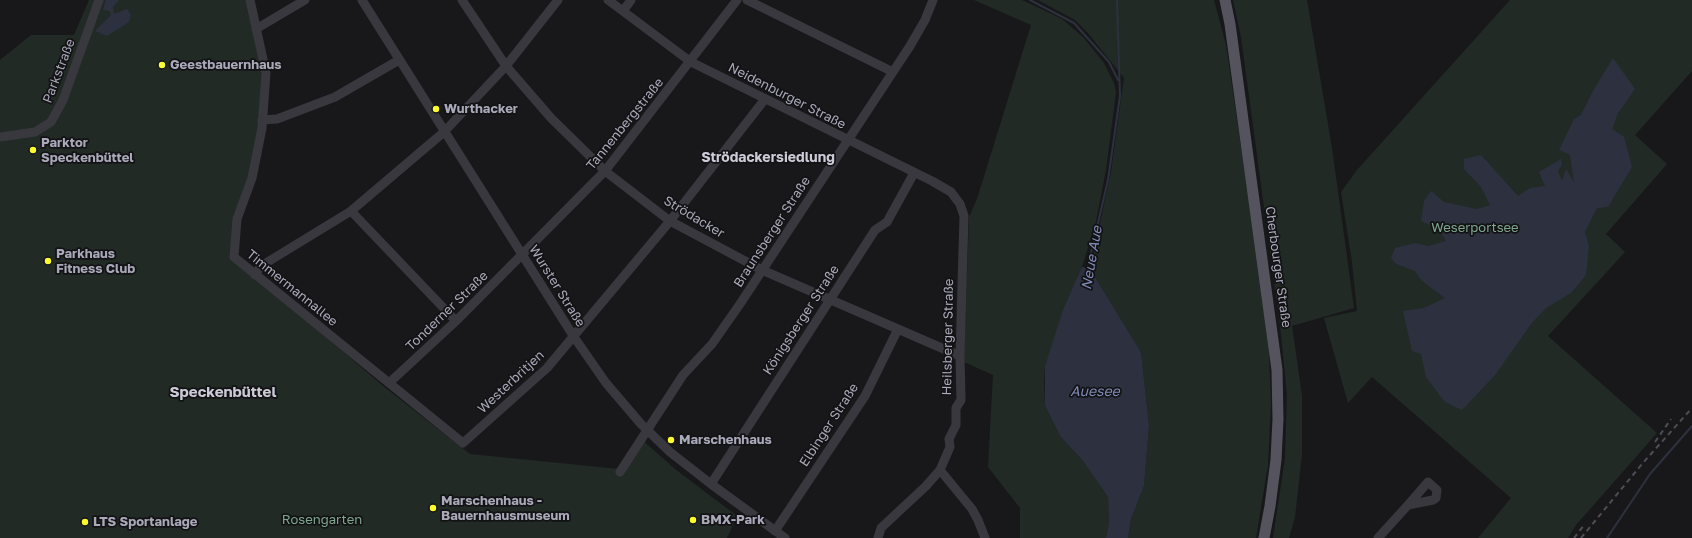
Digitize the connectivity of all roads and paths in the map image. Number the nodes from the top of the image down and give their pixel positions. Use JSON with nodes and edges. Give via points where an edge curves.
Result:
{"nodes":[{"id":1,"x":99,"y":0,"type":"edge"},
{"id":2,"x":250,"y":0,"type":"edge"},
{"id":3,"x":305,"y":0,"type":"edge"},
{"id":4,"x":362,"y":0,"type":"edge"},
{"id":5,"x":462,"y":0,"type":"edge"},
{"id":6,"x":558,"y":0,"type":"edge"},
{"id":7,"x":608,"y":0,"type":"edge"},
{"id":8,"x":631,"y":0,"type":"edge"},
{"id":9,"x":737,"y":0,"type":"edge"},
{"id":10,"x":747,"y":0,"type":"edge"},
{"id":11,"x":933,"y":0,"type":"edge"},
{"id":12,"x":1225,"y":0,"type":"edge"},
{"id":13,"x":623,"y":11,"type":"junction"},
{"id":14,"x":256,"y":28,"type":"junction"},
{"id":15,"x":399,"y":60,"type":"junction"},
{"id":16,"x":691,"y":62,"type":"junction"},
{"id":17,"x":506,"y":66,"type":"junction"},
{"id":18,"x":893,"y":72,"type":"junction"},
{"id":19,"x":765,"y":99,"type":"junction"},
{"id":20,"x":262,"y":120,"type":"junction"},
{"id":21,"x":444,"y":132,"type":"junction"},
{"id":22,"x":0,"y":137,"type":"edge"},
{"id":23,"x":847,"y":140,"type":"junction"},
{"id":24,"x":605,"y":171,"type":"junction"},
{"id":25,"x":914,"y":173,"type":"junction"},
{"id":26,"x":960,"y":204,"type":"joint"},
{"id":27,"x":351,"y":211,"type":"junction"},
{"id":28,"x":670,"y":221,"type":"junction"},
{"id":29,"x":523,"y":256,"type":"junction"},
{"id":30,"x":762,"y":270,"type":"junction"},
{"id":31,"x":255,"y":275,"type":"junction"},
{"id":32,"x":830,"y":300,"type":"junction"},
{"id":33,"x":456,"y":321,"type":"junction"},
{"id":34,"x":898,"y":329,"type":"junction"},
{"id":35,"x":574,"y":337,"type":"junction"},
{"id":36,"x":960,"y":356,"type":"junction"},
{"id":37,"x":389,"y":383,"type":"junction"},
{"id":38,"x":648,"y":431,"type":"junction"},
{"id":39,"x":463,"y":443,"type":"joint"},
{"id":40,"x":940,"y":470,"type":"junction"},
{"id":41,"x":620,"y":472,"type":"dead end"},
{"id":42,"x":711,"y":484,"type":"junction"},
{"id":43,"x":1408,"y":505,"type":"dead end"},
{"id":44,"x":775,"y":531,"type":"junction"},
{"id":45,"x":785,"y":538,"type":"edge"},
{"id":46,"x":878,"y":538,"type":"edge"},
{"id":47,"x":985,"y":538,"type":"edge"},
{"id":48,"x":1264,"y":538,"type":"edge"},
{"id":49,"x":1378,"y":538,"type":"edge"}],
"edges":[{"from":1,"to":22,"type":"street","name":"Parkstraße","via":[[63,100],[51,122],[35,132]]},
{"from":2,"to":14,"type":"street","name":"Timmermannallee"},
{"from":3,"to":14,"type":"street"},
{"from":4,"to":15,"type":"street","name":"Wurster Straße"},
{"from":5,"to":17,"type":"street","name":"Strödacker"},
{"from":6,"to":17,"type":"street"},
{"from":7,"to":13,"type":"street","name":"Neidenburger Straße"},
{"from":8,"to":13,"type":"street"},
{"from":9,"to":16,"type":"street","name":"Tannenbergstraße"},
{"from":10,"to":18,"type":"street"},
{"from":11,"to":18,"type":"street","name":"Braunsberger Straße","via":[[925,20]]},
{"from":12,"to":48,"type":"main road","name":"Cherbourger Straße","via":[[1277,370],[1276,460]]},
{"from":13,"to":16,"type":"street","name":"Neidenburger Straße"},
{"from":14,"to":20,"type":"street","name":"Timmermannallee","via":[[266,73]]},
{"from":15,"to":20,"type":"street","via":[[335,97],[277,119]]},
{"from":15,"to":21,"type":"street","name":"Wurster Straße"},
{"from":16,"to":19,"type":"street","name":"Neidenburger Straße"},
{"from":16,"to":24,"type":"street","name":"Tannenbergstraße"},
{"from":17,"to":21,"type":"street"},
{"from":17,"to":24,"type":"street","name":"Strödacker","via":[[551,118]]},
{"from":18,"to":23,"type":"street","name":"Braunsberger Straße"},
{"from":19,"to":23,"type":"street","name":"Neidenburger Straße"},
{"from":19,"to":28,"type":"street","name":"Westerbritjen"},
{"from":20,"to":31,"type":"street","name":"Timmermannallee","via":[[252,178],[237,218],[234,257]]},
{"from":21,"to":27,"type":"street"},
{"from":21,"to":29,"type":"street","name":"Wurster Straße"},
{"from":23,"to":25,"type":"street","name":"Neidenburger Straße"},
{"from":23,"to":30,"type":"street","name":"Braunsberger Straße"},
{"from":24,"to":28,"type":"street","name":"Strödacker"},
{"from":24,"to":29,"type":"street","name":"Tannenbergstraße"},
{"from":25,"to":26,"type":"street","name":"Neidenburger Straße","via":[[951,192]]},
{"from":25,"to":32,"type":"street","name":"Königsberger Straße","via":[[887,222],[875,230]]},
{"from":26,"to":36,"type":"street","name":"Heilsberger Straße","via":[[964,216]]},
{"from":27,"to":31,"type":"street","via":[[261,266]]},
{"from":27,"to":33,"type":"street"},
{"from":28,"to":30,"type":"street","name":"Strödacker"},
{"from":28,"to":35,"type":"street","name":"Westerbritjen"},
{"from":29,"to":33,"type":"street","name":"Tonderner Straße"},
{"from":29,"to":35,"type":"street","name":"Wurster Straße"},
{"from":30,"to":32,"type":"street","name":"Strödacker"},
{"from":30,"to":38,"type":"street","name":"Braunsberger Straße","via":[[712,344],[683,375]]},
{"from":31,"to":37,"type":"street","name":"Timmermannallee"},
{"from":32,"to":34,"type":"street","name":"Strödacker"},
{"from":32,"to":42,"type":"street","name":"Königsberger Straße"},
{"from":33,"to":37,"type":"street","name":"Tonderner Straße"},
{"from":34,"to":36,"type":"street","name":"Strödacker"},
{"from":34,"to":44,"type":"street","name":"Elbinger Straße","via":[[865,396]]},
{"from":35,"to":38,"type":"street","name":"Wurster Straße","via":[[606,383]]},
{"from":35,"to":39,"type":"street","name":"Westerbritjen","via":[[547,368]]},
{"from":36,"to":40,"type":"street","name":"Heilsberger Straße","via":[[961,400],[956,408],[956,425],[949,439],[950,447]]},
{"from":37,"to":39,"type":"street","name":"Timmermannallee"},
{"from":38,"to":41,"type":"street"},
{"from":38,"to":42,"type":"street","name":"Wurster Straße"},
{"from":40,"to":46,"type":"street","name":"Heilsberger Straße","via":[[881,528]]},
{"from":40,"to":47,"type":"street","via":[[972,509]]},
{"from":42,"to":44,"type":"street","name":"Wurster Straße"},
{"from":43,"to":49,"type":"street"},
{"from":44,"to":45,"type":"street","name":"Wurster Straße"}]}
